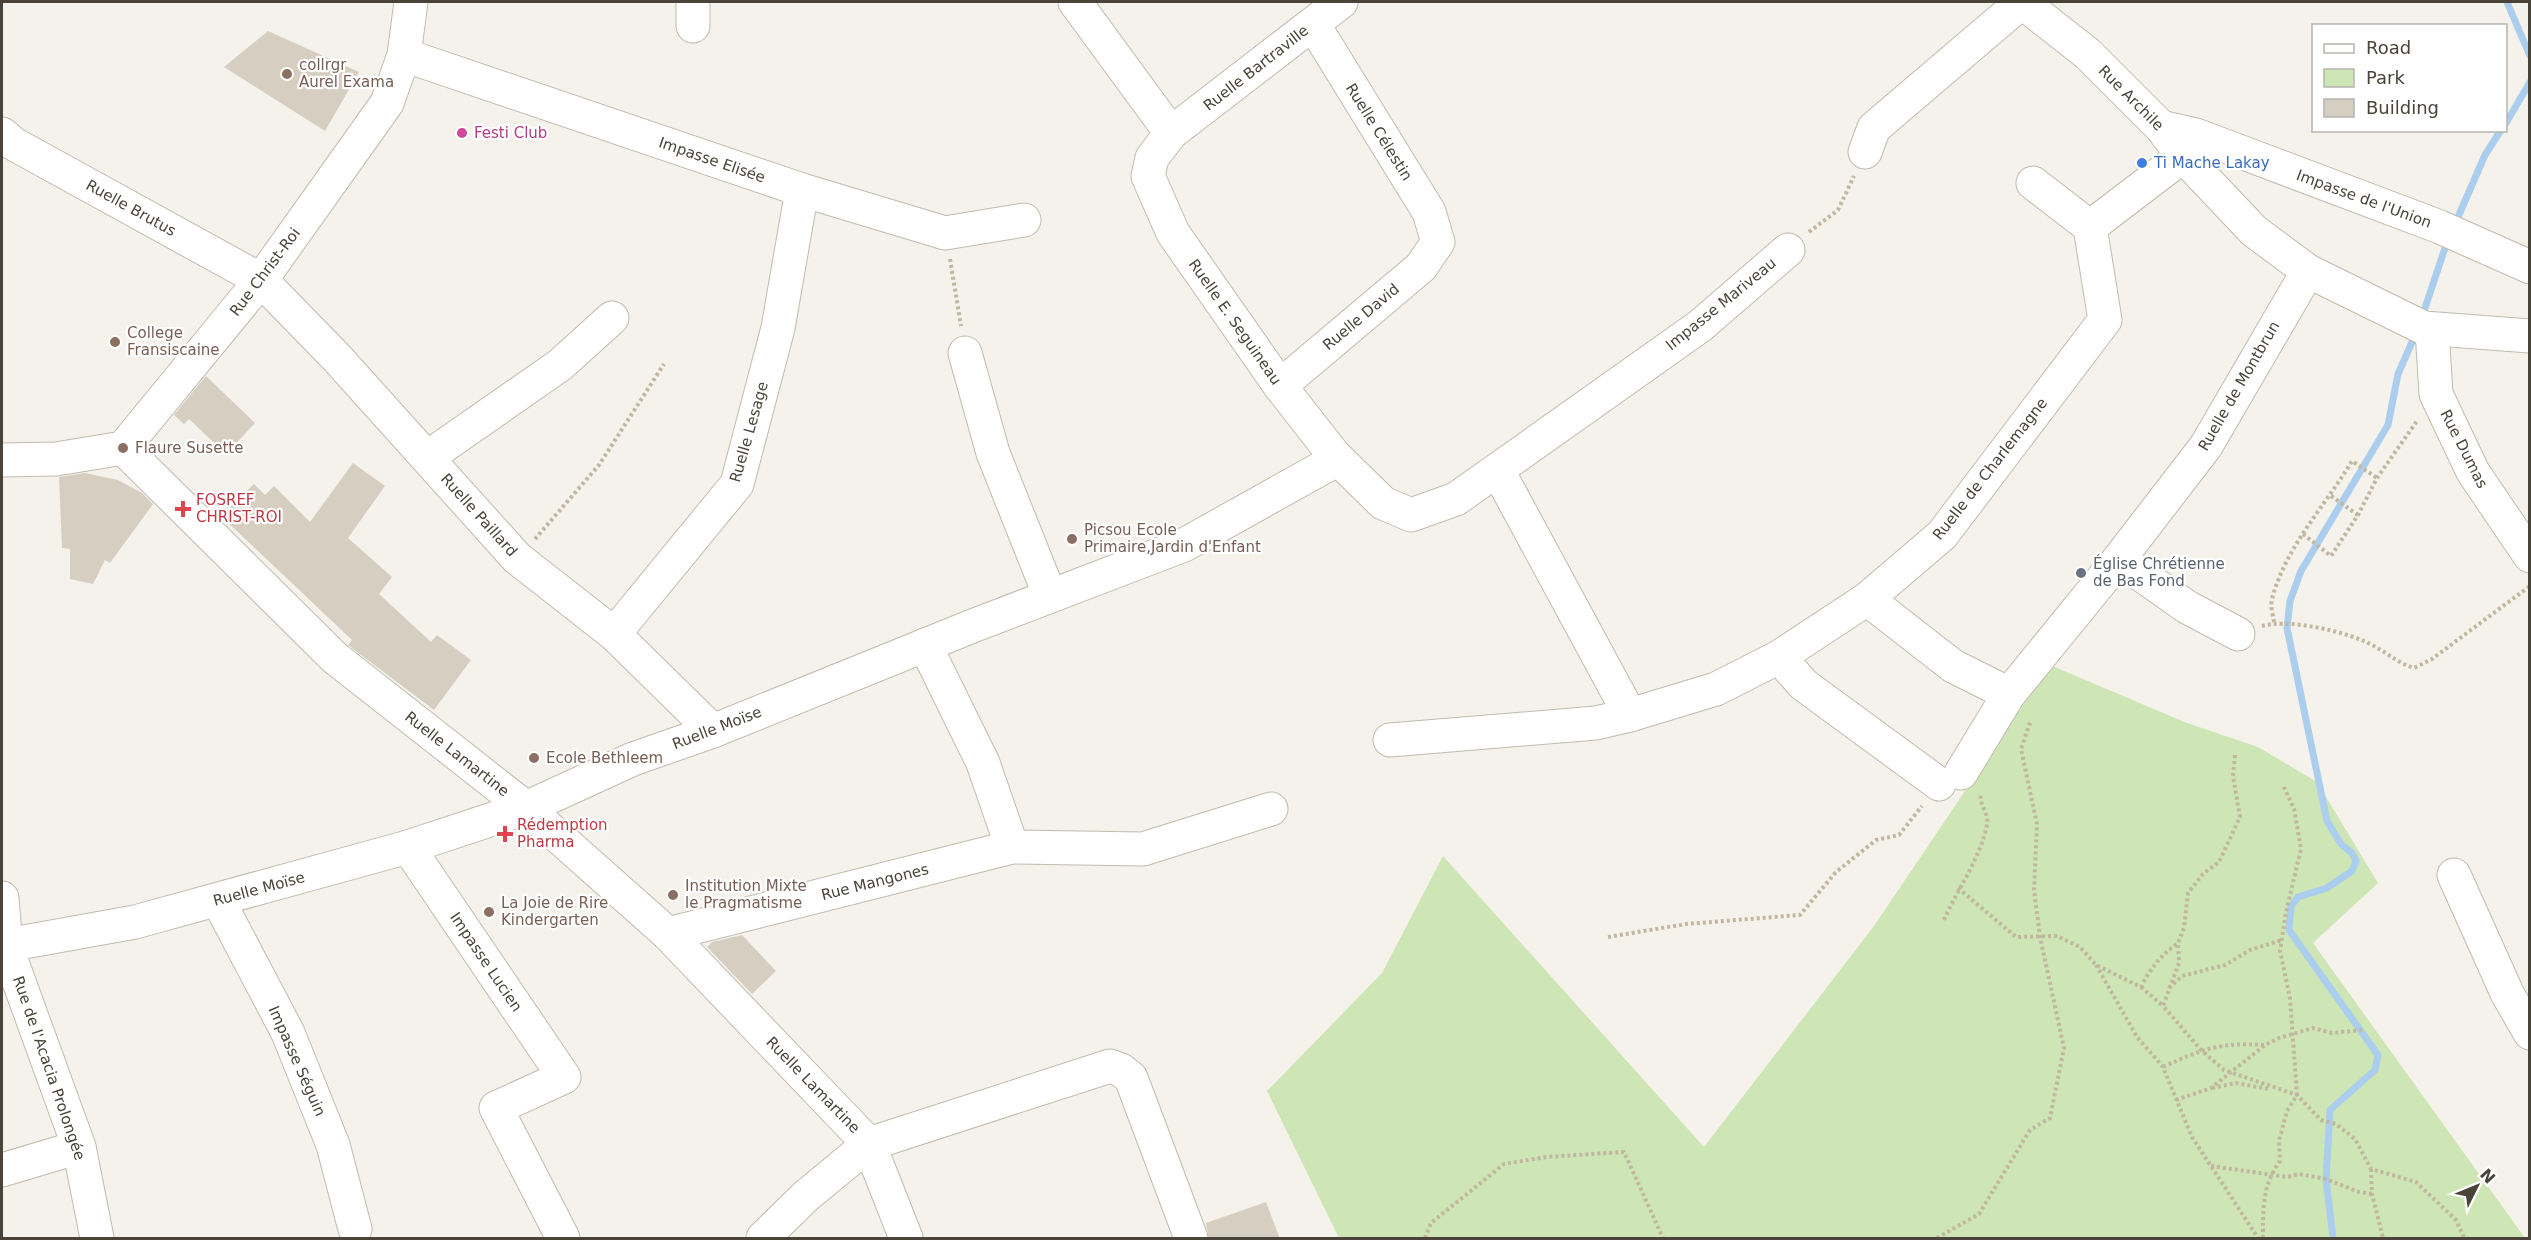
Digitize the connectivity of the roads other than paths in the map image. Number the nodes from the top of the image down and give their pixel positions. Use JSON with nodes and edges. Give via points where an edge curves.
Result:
{"nodes":[{"id":1,"x":411,"y":2,"type":"edge"},
{"id":2,"x":1341,"y":2,"type":"edge"},
{"id":3,"x":2022,"y":2,"type":"edge"},
{"id":4,"x":1083,"y":5,"type":"edge"},
{"id":5,"x":1313,"y":24,"type":"junction"},
{"id":6,"x":404,"y":55,"type":"junction"},
{"id":7,"x":2161,"y":127,"type":"junction"},
{"id":8,"x":1171,"y":133,"type":"junction"},
{"id":9,"x":2,"y":134,"type":"edge"},
{"id":10,"x":1865,"y":152,"type":"road end"},
{"id":11,"x":2183,"y":156,"type":"junction"},
{"id":12,"x":1148,"y":176,"type":"joint"},
{"id":13,"x":2033,"y":183,"type":"dead end"},
{"id":14,"x":802,"y":190,"type":"junction"},
{"id":15,"x":1024,"y":220,"type":"dead end"},
{"id":16,"x":2090,"y":227,"type":"junction"},
{"id":17,"x":1438,"y":243,"type":"joint"},
{"id":18,"x":1788,"y":250,"type":"road end"},
{"id":19,"x":2529,"y":267,"type":"edge"},
{"id":20,"x":2308,"y":271,"type":"junction"},
{"id":21,"x":261,"y":280,"type":"junction"},
{"id":22,"x":612,"y":318,"type":"dead end"},
{"id":23,"x":2421,"y":327,"type":"junction"},
{"id":24,"x":2529,"y":336,"type":"edge"},
{"id":25,"x":965,"y":353,"type":"road end"},
{"id":26,"x":1280,"y":386,"type":"junction"},
{"id":27,"x":123,"y":448,"type":"junction"},
{"id":28,"x":428,"y":458,"type":"junction"},
{"id":29,"x":1338,"y":459,"type":"junction"},
{"id":30,"x":2,"y":460,"type":"edge"},
{"id":31,"x":1498,"y":471,"type":"junction"},
{"id":32,"x":2529,"y":556,"type":"edge"},
{"id":33,"x":2119,"y":559,"type":"junction"},
{"id":34,"x":1050,"y":596,"type":"junction"},
{"id":35,"x":1868,"y":599,"type":"junction"},
{"id":36,"x":614,"y":634,"type":"junction"},
{"id":37,"x":2238,"y":634,"type":"dead end"},
{"id":38,"x":925,"y":645,"type":"junction"},
{"id":39,"x":1779,"y":657,"type":"junction"},
{"id":40,"x":2009,"y":694,"type":"junction"},
{"id":41,"x":1629,"y":715,"type":"junction"},
{"id":42,"x":713,"y":731,"type":"junction"},
{"id":43,"x":1390,"y":740,"type":"dead end"},
{"id":44,"x":526,"y":808,"type":"junction"},
{"id":45,"x":1271,"y":809,"type":"dead end"},
{"id":46,"x":408,"y":847,"type":"junction"},
{"id":47,"x":1012,"y":847,"type":"junction"},
{"id":48,"x":2454,"y":875,"type":"dead end"},
{"id":49,"x":2,"y":898,"type":"edge"},
{"id":50,"x":218,"y":900,"type":"junction"},
{"id":51,"x":668,"y":934,"type":"junction"},
{"id":52,"x":4,"y":946,"type":"edge"},
{"id":53,"x":2518,"y":989,"type":"edge"},
{"id":54,"x":2529,"y":1033,"type":"edge"},
{"id":55,"x":869,"y":1144,"type":"junction"},
{"id":56,"x":79,"y":1147,"type":"junction"},
{"id":57,"x":2,"y":1170,"type":"edge"},
{"id":58,"x":355,"y":1229,"type":"dead end"},
{"id":59,"x":97,"y":1239,"type":"edge"},
{"id":60,"x":563,"y":1239,"type":"edge"},
{"id":61,"x":763,"y":1239,"type":"edge"},
{"id":62,"x":906,"y":1239,"type":"edge"},
{"id":63,"x":1191,"y":1239,"type":"edge"}],
"edges":[{"from":1,"to":6,"type":"street","name":"Rue Christ-Roi"},
{"from":2,"to":5,"type":"street","name":"Ruelle Bartraville"},
{"from":3,"to":7,"type":"street","name":"Rue Archile","via":[[2088,54]]},
{"from":3,"to":10,"type":"street","via":[[1874,128]]},
{"from":4,"to":8,"type":"street"},
{"from":5,"to":8,"type":"street","name":"Ruelle Bartraville"},
{"from":5,"to":17,"type":"street","name":"Ruelle Célestin","via":[[1429,212]]},
{"from":6,"to":14,"type":"street","name":"Impasse Elisée"},
{"from":6,"to":21,"type":"street","name":"Rue Christ-Roi","via":[[387,103]]},
{"from":7,"to":11,"type":"street","name":"Rue Archile"},
{"from":7,"to":19,"type":"street","name":"Impasse de l'Union","via":[[2196,135],[2451,232]]},
{"from":8,"to":12,"type":"street","name":"Ruelle Bartraville","via":[[1152,158]]},
{"from":9,"to":21,"type":"street","name":"Ruelle Brutus"},
{"from":11,"to":16,"type":"street"},
{"from":11,"to":20,"type":"street","name":"Rue Archile","via":[[2254,231]]},
{"from":12,"to":26,"type":"street","name":"Ruelle E. Seguineau","via":[[1173,233]]},
{"from":13,"to":16,"type":"street"},
{"from":14,"to":15,"type":"street","name":"Impasse Elisée","via":[[945,233]]},
{"from":14,"to":36,"type":"street","name":"Ruelle Lesage","via":[[778,328],[737,484]]},
{"from":16,"to":35,"type":"street","name":"Ruelle de Charlemagne","via":[[2105,321],[1942,535]]},
{"from":17,"to":26,"type":"street","name":"Ruelle David","via":[[1421,267]]},
{"from":18,"to":31,"type":"street","name":"Impasse Mariveau","via":[[1700,326]]},
{"from":20,"to":23,"type":"street","name":"Rue Archile"},
{"from":20,"to":33,"type":"street","name":"Ruelle de Montbrun","via":[[2206,446]]},
{"from":21,"to":27,"type":"street","name":"Rue Christ-Roi"},
{"from":21,"to":28,"type":"street","name":"Ruelle Paillard"},
{"from":22,"to":28,"type":"street","via":[[560,365]]},
{"from":23,"to":24,"type":"street","name":"Rue Archile"},
{"from":23,"to":32,"type":"street","name":"Rue Dumas","via":[[2436,394],[2473,472]]},
{"from":25,"to":34,"type":"street","via":[[993,453]]},
{"from":26,"to":29,"type":"street","name":"Ruelle E. Seguineau"},
{"from":27,"to":30,"type":"street","via":[[56,459]]},
{"from":27,"to":44,"type":"street","name":"Ruelle Lamartine","via":[[335,658]]},
{"from":28,"to":36,"type":"street","name":"Ruelle Paillard","via":[[517,558]]},
{"from":29,"to":31,"type":"street","name":"Impasse Mariveau","via":[[1383,502],[1411,514],[1456,499]]},
{"from":29,"to":34,"type":"street","name":"Ruelle Moïse","via":[[1184,545]]},
{"from":31,"to":41,"type":"street"},
{"from":33,"to":37,"type":"street","via":[[2187,607]]},
{"from":33,"to":40,"type":"street","name":"Ruelle de Montbrun"},
{"from":34,"to":38,"type":"street","name":"Ruelle Moïse"},
{"from":35,"to":39,"type":"street","name":"Ruelle de Charlemagne"},
{"from":35,"to":40,"type":"street","via":[[1953,666]]},
{"from":36,"to":42,"type":"street","name":"Ruelle Paillard"},
{"from":38,"to":42,"type":"street","name":"Ruelle Moïse"},
{"from":38,"to":47,"type":"street","via":[[983,763]]},
{"from":39,"to":40,"type":"street","name":"Ruelle de Montbrun","via":[[1804,685],[1950,779]]},
{"from":39,"to":41,"type":"street","name":"Ruelle de Charlemagne","via":[[1716,689]]},
{"from":41,"to":43,"type":"street","name":"Ruelle de Charlemagne","via":[[1596,723]]},
{"from":42,"to":44,"type":"street","name":"Ruelle Moïse","via":[[633,759]]},
{"from":44,"to":46,"type":"street","name":"Ruelle Moïse"},
{"from":44,"to":51,"type":"street","name":"Ruelle Lamartine"},
{"from":45,"to":47,"type":"street","name":"Rue Mangones","via":[[1143,849]]},
{"from":46,"to":50,"type":"street","name":"Ruelle Moïse"},
{"from":46,"to":60,"type":"street","name":"Impasse Lucien","via":[[564,1077],[496,1108]]},
{"from":47,"to":51,"type":"street","name":"Rue Mangones"},
{"from":48,"to":53,"type":"street"},
{"from":49,"to":52,"type":"street","name":"Rue de l'Acacia Prolongée"},
{"from":50,"to":52,"type":"street","name":"Ruelle Moïse","via":[[135,922]]},
{"from":50,"to":58,"type":"street","name":"Impasse Séguin","via":[[288,1033],[333,1145]]},
{"from":51,"to":55,"type":"street","name":"Ruelle Lamartine"},
{"from":52,"to":56,"type":"street","name":"Rue de l'Acacia Prolongée"},
{"from":53,"to":54,"type":"street"},
{"from":55,"to":61,"type":"street","via":[[806,1196]]},
{"from":55,"to":62,"type":"street","name":"Ruelle Lamartine"},
{"from":55,"to":63,"type":"street","via":[[1110,1066],[1131,1078]]},
{"from":56,"to":57,"type":"street"},
{"from":56,"to":59,"type":"street","name":"Rue de l'Acacia Prolongée"}]}
